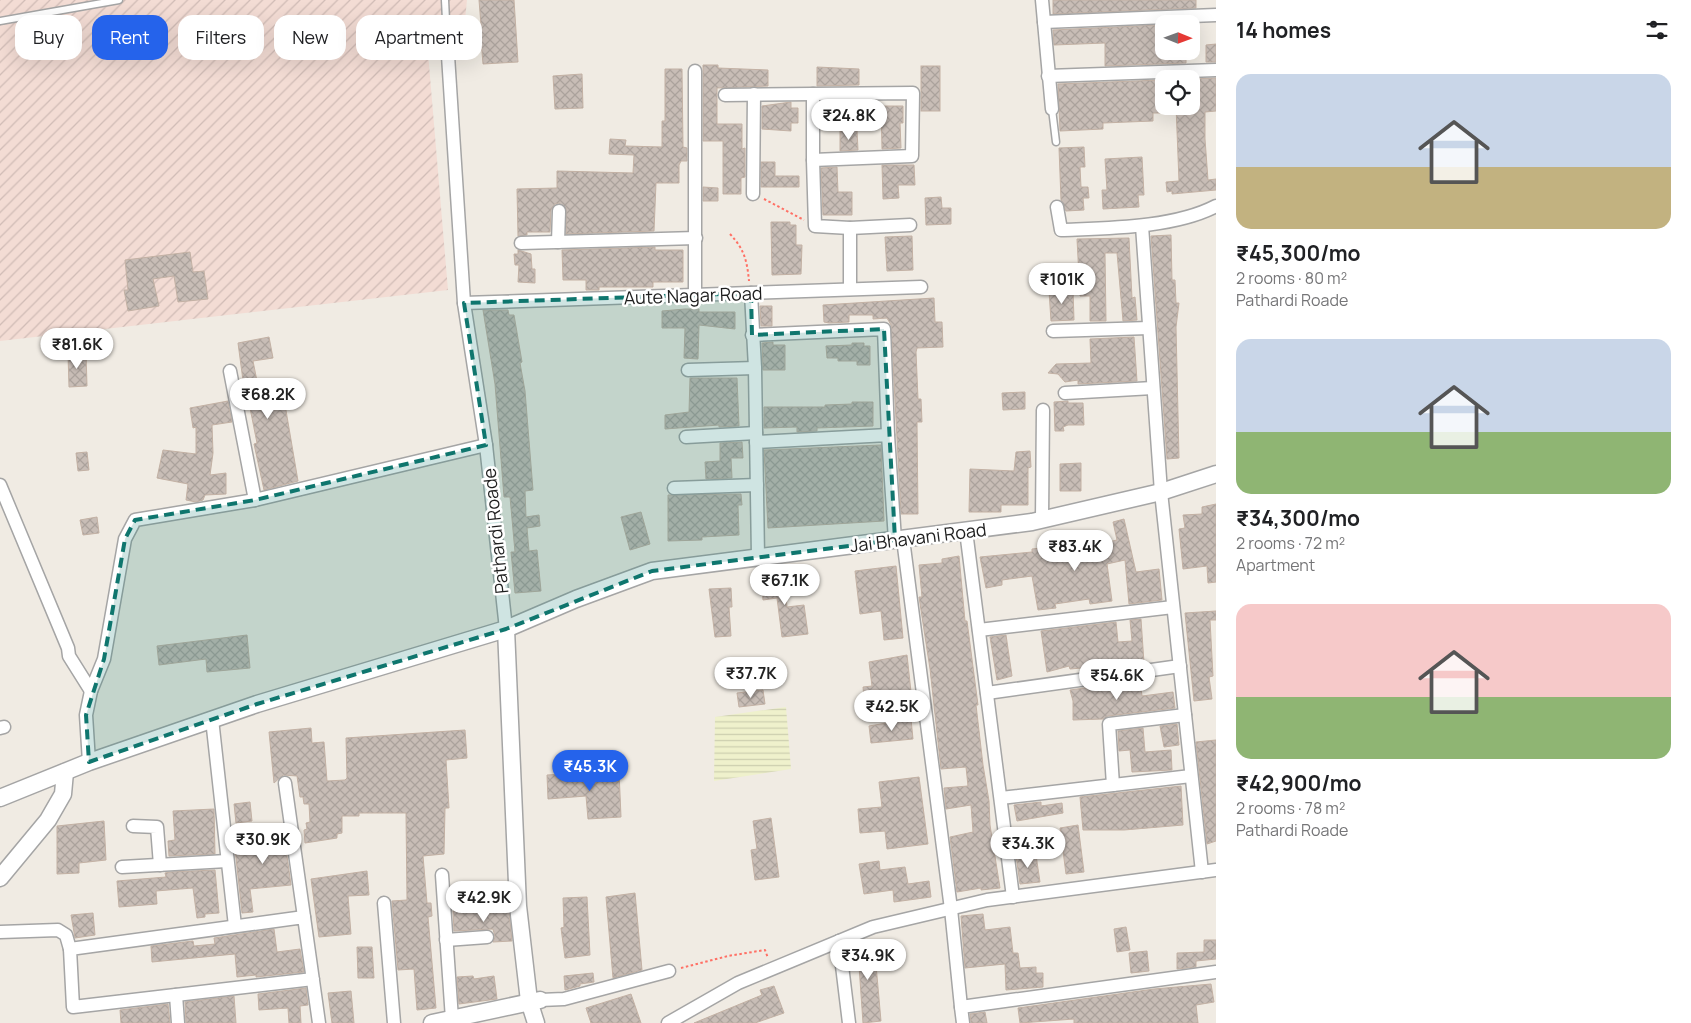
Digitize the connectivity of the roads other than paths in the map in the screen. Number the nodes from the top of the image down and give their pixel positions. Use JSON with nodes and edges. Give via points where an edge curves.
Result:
{"nodes":[{"id":1,"x":119,"y":0,"type":"edge"},
{"id":2,"x":445,"y":0,"type":"edge"},
{"id":3,"x":1042,"y":0,"type":"edge"},
{"id":4,"x":446,"y":15,"type":"edge"},
{"id":5,"x":1216,"y":15,"type":"edge"},
{"id":6,"x":0,"y":21,"type":"edge"},
{"id":7,"x":1044,"y":22,"type":"junction"},
{"id":8,"x":448,"y":60,"type":"edge"},
{"id":9,"x":1216,"y":70,"type":"edge"},
{"id":10,"x":695,"y":71,"type":"dead end"},
{"id":11,"x":1048,"y":76,"type":"junction"},
{"id":12,"x":754,"y":94,"type":"junction"},
{"id":13,"x":814,"y":94,"type":"junction"},
{"id":14,"x":725,"y":96,"type":"dead end"},
{"id":15,"x":1052,"y":109,"type":"joint"},
{"id":16,"x":1056,"y":142,"type":"dead end"},
{"id":17,"x":812,"y":160,"type":"junction"},
{"id":18,"x":753,"y":194,"type":"road end"},
{"id":19,"x":1216,"y":206,"type":"edge"},
{"id":20,"x":1057,"y":207,"type":"dead end"},
{"id":21,"x":559,"y":211,"type":"dead end"},
{"id":22,"x":910,"y":225,"type":"dead end"},
{"id":23,"x":1142,"y":226,"type":"junction"},
{"id":24,"x":850,"y":228,"type":"junction"},
{"id":25,"x":696,"y":238,"type":"junction"},
{"id":26,"x":558,"y":242,"type":"junction"},
{"id":27,"x":521,"y":243,"type":"dead end"},
{"id":28,"x":921,"y":286,"type":"dead end"},
{"id":29,"x":850,"y":289,"type":"junction"},
{"id":30,"x":751,"y":293,"type":"junction"},
{"id":31,"x":695,"y":294,"type":"junction"},
{"id":32,"x":464,"y":302,"type":"junction"},
{"id":33,"x":1149,"y":328,"type":"junction"},
{"id":34,"x":1053,"y":332,"type":"dead end"},
{"id":35,"x":752,"y":335,"type":"junction"},
{"id":36,"x":755,"y":368,"type":"junction"},
{"id":37,"x":688,"y":370,"type":"dead end"},
{"id":38,"x":230,"y":371,"type":"dead end"},
{"id":39,"x":1153,"y":388,"type":"junction"},
{"id":40,"x":1065,"y":393,"type":"dead end"},
{"id":41,"x":1043,"y":410,"type":"dead end"},
{"id":42,"x":888,"y":435,"type":"junction"},
{"id":43,"x":686,"y":437,"type":"dead end"},
{"id":44,"x":756,"y":438,"type":"junction"},
{"id":45,"x":486,"y":445,"type":"junction"},
{"id":46,"x":1216,"y":474,"type":"edge"},
{"id":47,"x":0,"y":485,"type":"edge"},
{"id":48,"x":757,"y":485,"type":"junction"},
{"id":49,"x":674,"y":488,"type":"dead end"},
{"id":50,"x":1161,"y":492,"type":"junction"},
{"id":51,"x":255,"y":500,"type":"junction"},
{"id":52,"x":1042,"y":519,"type":"junction"},
{"id":53,"x":966,"y":531,"type":"junction"},
{"id":54,"x":899,"y":539,"type":"junction"},
{"id":55,"x":758,"y":558,"type":"junction"},
{"id":56,"x":1173,"y":607,"type":"junction"},
{"id":57,"x":506,"y":629,"type":"junction"},
{"id":58,"x":979,"y":630,"type":"junction"},
{"id":59,"x":1180,"y":666,"type":"junction"},
{"id":60,"x":91,"y":691,"type":"junction"},
{"id":61,"x":987,"y":693,"type":"junction"},
{"id":62,"x":1185,"y":715,"type":"junction"},
{"id":63,"x":212,"y":719,"type":"junction"},
{"id":64,"x":89,"y":762,"type":"junction"},
{"id":65,"x":65,"y":772,"type":"junction"},
{"id":66,"x":1192,"y":776,"type":"junction"},
{"id":67,"x":285,"y":783,"type":"dead end"},
{"id":68,"x":1113,"y":785,"type":"junction"},
{"id":69,"x":0,"y":798,"type":"edge"},
{"id":70,"x":1001,"y":798,"type":"junction"},
{"id":71,"x":133,"y":826,"type":"dead end"},
{"id":72,"x":228,"y":861,"type":"junction"},
{"id":73,"x":160,"y":865,"type":"junction"},
{"id":74,"x":122,"y":867,"type":"dead end"},
{"id":75,"x":1216,"y":870,"type":"edge"},
{"id":76,"x":1202,"y":872,"type":"junction"},
{"id":77,"x":442,"y":875,"type":"dead end"},
{"id":78,"x":0,"y":878,"type":"edge"},
{"id":79,"x":1013,"y":897,"type":"junction"},
{"id":80,"x":384,"y":903,"type":"dead end"},
{"id":81,"x":951,"y":909,"type":"junction"},
{"id":82,"x":304,"y":917,"type":"junction"},
{"id":83,"x":235,"y":926,"type":"junction"},
{"id":84,"x":0,"y":932,"type":"edge"},
{"id":85,"x":487,"y":937,"type":"dead end"},
{"id":86,"x":446,"y":940,"type":"junction"},
{"id":87,"x":839,"y":941,"type":"junction"},
{"id":88,"x":70,"y":949,"type":"junction"},
{"id":89,"x":669,"y":971,"type":"road end"},
{"id":90,"x":1216,"y":972,"type":"edge"},
{"id":91,"x":313,"y":979,"type":"junction"},
{"id":92,"x":176,"y":995,"type":"junction"},
{"id":93,"x":535,"y":1001,"type":"junction"},
{"id":94,"x":961,"y":1008,"type":"junction"},
{"id":95,"x":452,"y":1018,"type":"junction"},
{"id":96,"x":178,"y":1023,"type":"edge"},
{"id":97,"x":319,"y":1023,"type":"edge"},
{"id":98,"x":394,"y":1023,"type":"edge"},
{"id":99,"x":432,"y":1023,"type":"edge"},
{"id":100,"x":536,"y":1023,"type":"edge"},
{"id":101,"x":548,"y":1023,"type":"edge"},
{"id":102,"x":669,"y":1023,"type":"edge"},
{"id":103,"x":849,"y":1023,"type":"edge"},
{"id":104,"x":963,"y":1023,"type":"edge"}],
"edges":[{"from":1,"to":6,"type":"lane"},
{"from":2,"to":4,"type":"lane"},
{"from":3,"to":7,"type":"street"},
{"from":5,"to":7,"type":"street"},
{"from":7,"to":11,"type":"street"},
{"from":8,"to":32,"type":"street","name":"Pathardi Roade"},
{"from":9,"to":11,"type":"street"},
{"from":10,"to":25,"type":"street"},
{"from":11,"to":15,"type":"street"},
{"from":12,"to":13,"type":"street"},
{"from":12,"to":14,"type":"street"},
{"from":12,"to":18,"type":"street"},
{"from":13,"to":17,"type":"street"},
{"from":13,"to":17,"type":"street","via":[[913,93],[912,156]]},
{"from":15,"to":16,"type":"lane"},
{"from":17,"to":24,"type":"street","via":[[815,226]]},
{"from":19,"to":23,"type":"street","via":[[1203,213]]},
{"from":20,"to":23,"type":"street","via":[[1061,230]]},
{"from":21,"to":26,"type":"street"},
{"from":22,"to":24,"type":"street"},
{"from":23,"to":33,"type":"street"},
{"from":24,"to":29,"type":"street"},
{"from":25,"to":26,"type":"street"},
{"from":25,"to":31,"type":"street"},
{"from":26,"to":27,"type":"street"},
{"from":28,"to":29,"type":"street","name":"Aute Nagar Road"},
{"from":29,"to":30,"type":"street","name":"Aute Nagar Road"},
{"from":30,"to":31,"type":"street","name":"Aute Nagar Road"},
{"from":30,"to":35,"type":"street"},
{"from":31,"to":32,"type":"street","name":"Aute Nagar Road"},
{"from":32,"to":45,"type":"street","name":"Pathardi Roade"},
{"from":33,"to":34,"type":"street"},
{"from":33,"to":39,"type":"street"},
{"from":35,"to":36,"type":"street"},
{"from":35,"to":42,"type":"street","via":[[884,328]]},
{"from":36,"to":37,"type":"street"},
{"from":36,"to":44,"type":"street"},
{"from":38,"to":51,"type":"street"},
{"from":39,"to":40,"type":"street"},
{"from":39,"to":50,"type":"street"},
{"from":41,"to":52,"type":"street"},
{"from":42,"to":44,"type":"street"},
{"from":42,"to":54,"type":"street"},
{"from":43,"to":44,"type":"street"},
{"from":44,"to":48,"type":"street"},
{"from":45,"to":51,"type":"street"},
{"from":45,"to":57,"type":"street","name":"Pathardi Roade"},
{"from":46,"to":50,"type":"street","name":"Jai Bhavani Road"},
{"from":47,"to":60,"type":"street","via":[[69,656]]},
{"from":48,"to":49,"type":"street"},
{"from":48,"to":55,"type":"street"},
{"from":50,"to":52,"type":"street","name":"Jai Bhavani Road"},
{"from":50,"to":56,"type":"street"},
{"from":51,"to":60,"type":"street","via":[[135,520],[125,540],[104,659]]},
{"from":52,"to":53,"type":"street","name":"Jai Bhavani Road"},
{"from":53,"to":54,"type":"street","name":"Jai Bhavani Road"},
{"from":53,"to":58,"type":"street"},
{"from":54,"to":55,"type":"street","name":"Jai Bhavani Road"},
{"from":54,"to":81,"type":"street"},
{"from":55,"to":57,"type":"street","name":"Jai Bhavani Road","via":[[652,571],[576,598]]},
{"from":56,"to":58,"type":"street"},
{"from":56,"to":59,"type":"street"},
{"from":57,"to":63,"type":"street","name":"Jai Bhavani Road"},
{"from":57,"to":93,"type":"street","name":"Pathardi Roade","via":[[510,659],[508,679],[517,888]]},
{"from":58,"to":61,"type":"street"},
{"from":59,"to":61,"type":"street"},
{"from":59,"to":62,"type":"street"},
{"from":60,"to":64,"type":"street","via":[[86,715]]},
{"from":61,"to":70,"type":"street"},
{"from":62,"to":66,"type":"street"},
{"from":62,"to":68,"type":"street","via":[[1109,724]]},
{"from":63,"to":64,"type":"street","name":"Jai Bhavani Road"},
{"from":63,"to":72,"type":"street"},
{"from":64,"to":65,"type":"street","name":"Jai Bhavani Road"},
{"from":65,"to":69,"type":"street","name":"Jai Bhavani Road"},
{"from":65,"to":78,"type":"street","via":[[62,794],[48,820]]},
{"from":66,"to":68,"type":"street"},
{"from":66,"to":76,"type":"street"},
{"from":67,"to":82,"type":"street"},
{"from":68,"to":70,"type":"street"},
{"from":70,"to":79,"type":"street"},
{"from":71,"to":73,"type":"street","via":[[157,827]]},
{"from":72,"to":73,"type":"street"},
{"from":72,"to":83,"type":"street"},
{"from":73,"to":74,"type":"street"},
{"from":75,"to":76,"type":"street"},
{"from":76,"to":79,"type":"street"},
{"from":77,"to":86,"type":"street"},
{"from":79,"to":81,"type":"street"},
{"from":80,"to":98,"type":"street"},
{"from":81,"to":87,"type":"street","via":[[873,927]]},
{"from":81,"to":94,"type":"street"},
{"from":82,"to":83,"type":"street"},
{"from":82,"to":91,"type":"street"},
{"from":83,"to":88,"type":"street"},
{"from":84,"to":88,"type":"street","via":[[58,930],[66,935]]},
{"from":85,"to":86,"type":"street"},
{"from":86,"to":95,"type":"street"},
{"from":87,"to":102,"type":"street","via":[[738,983]]},
{"from":87,"to":103,"type":"street"},
{"from":88,"to":92,"type":"street","via":[[73,1007]]},
{"from":89,"to":93,"type":"street","via":[[564,1000]]},
{"from":90,"to":94,"type":"street"},
{"from":91,"to":92,"type":"street"},
{"from":91,"to":97,"type":"street"},
{"from":92,"to":96,"type":"street"},
{"from":93,"to":95,"type":"street"},
{"from":93,"to":100,"type":"street","name":"Pathardi Roade"},
{"from":93,"to":101,"type":"street"},
{"from":94,"to":104,"type":"street"},
{"from":95,"to":99,"type":"street"}]}
